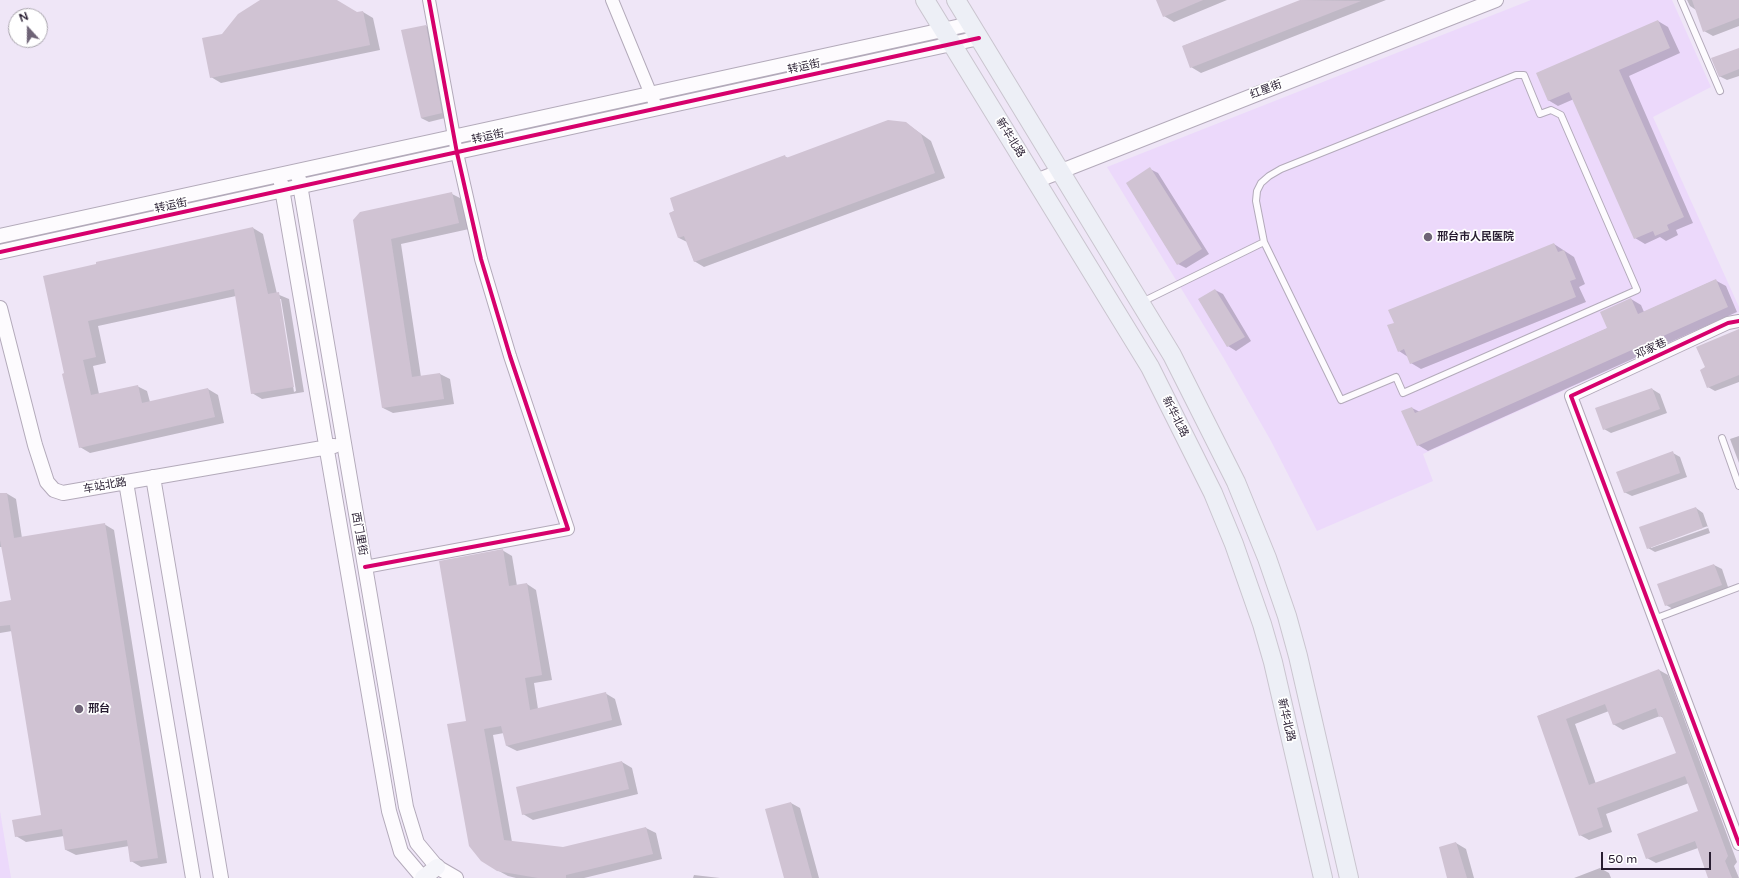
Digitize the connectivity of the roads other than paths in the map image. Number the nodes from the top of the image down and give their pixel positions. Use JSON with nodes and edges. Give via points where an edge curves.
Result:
{"nodes":[{"id":1,"x":429,"y":0,"type":"edge"},
{"id":2,"x":612,"y":0,"type":"edge"},
{"id":3,"x":925,"y":0,"type":"edge"},
{"id":4,"x":956,"y":0,"type":"edge"},
{"id":5,"x":1496,"y":0,"type":"edge"},
{"id":6,"x":1681,"y":0,"type":"edge"},
{"id":7,"x":975,"y":31,"type":"junction"},
{"id":8,"x":948,"y":37,"type":"junction"},
{"id":9,"x":1720,"y":91,"type":"dead end"},
{"id":10,"x":650,"y":93,"type":"junction"},
{"id":11,"x":657,"y":109,"type":"junction"},
{"id":12,"x":454,"y":136,"type":"junction"},
{"id":13,"x":457,"y":152,"type":"junction"},
{"id":14,"x":297,"y":171,"type":"junction"},
{"id":15,"x":1061,"y":171,"type":"junction"},
{"id":16,"x":280,"y":174,"type":"junction"},
{"id":17,"x":1036,"y":181,"type":"junction"},
{"id":18,"x":300,"y":187,"type":"junction"},
{"id":19,"x":283,"y":191,"type":"junction"},
{"id":20,"x":0,"y":236,"type":"edge"},
{"id":21,"x":1264,"y":242,"type":"junction"},
{"id":22,"x":0,"y":252,"type":"edge"},
{"id":23,"x":1141,"y":303,"type":"junction"},
{"id":24,"x":0,"y":308,"type":"edge"},
{"id":25,"x":1739,"y":322,"type":"edge"},
{"id":26,"x":1722,"y":438,"type":"dead end"},
{"id":27,"x":344,"y":444,"type":"junction"},
{"id":28,"x":326,"y":447,"type":"junction"},
{"id":29,"x":153,"y":477,"type":"junction"},
{"id":30,"x":126,"y":482,"type":"junction"},
{"id":31,"x":1739,"y":486,"type":"edge"},
{"id":32,"x":365,"y":567,"type":"junction"},
{"id":33,"x":1739,"y":587,"type":"edge"},
{"id":34,"x":1654,"y":619,"type":"junction"},
{"id":35,"x":1739,"y":844,"type":"edge"},
{"id":36,"x":437,"y":867,"type":"junction"},
{"id":37,"x":193,"y":878,"type":"edge"},
{"id":38,"x":221,"y":878,"type":"edge"},
{"id":39,"x":423,"y":878,"type":"edge"},
{"id":40,"x":456,"y":878,"type":"edge"},
{"id":41,"x":1323,"y":878,"type":"edge"},
{"id":42,"x":1349,"y":878,"type":"edge"}],
"edges":[{"from":1,"to":12,"type":"street"},
{"from":2,"to":10,"type":"street"},
{"from":3,"to":8,"type":"main road","name":"新华北路"},
{"from":4,"to":7,"type":"main road"},
{"from":5,"to":15,"type":"street","name":"红星街"},
{"from":6,"to":9,"type":"lane"},
{"from":7,"to":8,"type":"street","name":"转运街"},
{"from":7,"to":15,"type":"main road"},
{"from":8,"to":10,"type":"street","name":"转运街"},
{"from":8,"to":11,"type":"street","name":"转运街"},
{"from":8,"to":17,"type":"main road","name":"新华北路"},
{"from":10,"to":11,"type":"street"},
{"from":10,"to":12,"type":"street","name":"转运街"},
{"from":11,"to":13,"type":"street","name":"转运街"},
{"from":12,"to":13,"type":"street"},
{"from":12,"to":14,"type":"street","name":"转运街"},
{"from":13,"to":18,"type":"street","name":"转运街"},
{"from":13,"to":32,"type":"street","via":[[498,321],[568,529]]},
{"from":14,"to":16,"type":"street","name":"转运街"},
{"from":14,"to":18,"type":"street","name":"西门里街"},
{"from":15,"to":17,"type":"street","name":"红星街"},
{"from":15,"to":23,"type":"main road"},
{"from":16,"to":19,"type":"street"},
{"from":16,"to":20,"type":"street","name":"转运街"},
{"from":17,"to":41,"type":"main road","name":"新华北路","via":[[1150,367],[1199,463],[1224,519],[1250,586],[1273,662]]},
{"from":18,"to":19,"type":"street","name":"转运街"},
{"from":18,"to":27,"type":"street","name":"西门里街"},
{"from":19,"to":22,"type":"street","name":"转运街"},
{"from":19,"to":28,"type":"street"},
{"from":21,"to":21,"type":"lane","via":[[1256,202],[1257,191],[1269,176],[1516,75],[1524,76],[1540,114],[1551,110],[1561,115],[1637,290],[1403,393],[1396,376],[1341,400]]},
{"from":21,"to":23,"type":"lane"},
{"from":23,"to":42,"type":"main road","via":[[1182,373],[1218,445],[1267,558],[1298,656]]},
{"from":24,"to":30,"type":"street","name":"车站北路","via":[[35,445],[48,482],[54,490],[63,493]]},
{"from":25,"to":34,"type":"street","name":"邓家巷","via":[[1728,323],[1571,396]]},
{"from":26,"to":31,"type":"lane"},
{"from":27,"to":28,"type":"street","name":"车站北路"},
{"from":27,"to":32,"type":"street","name":"西门里街"},
{"from":28,"to":29,"type":"street","name":"车站北路"},
{"from":28,"to":39,"type":"street","via":[[389,811],[401,852]]},
{"from":29,"to":30,"type":"street","name":"车站北路"},
{"from":29,"to":38,"type":"street"},
{"from":30,"to":37,"type":"street"},
{"from":32,"to":36,"type":"street","name":"西门里街","via":[[406,807],[417,843]]},
{"from":33,"to":34,"type":"lane"},
{"from":34,"to":35,"type":"street"},
{"from":36,"to":39,"type":"main road"},
{"from":36,"to":40,"type":"street","name":"西门里街"}]}
